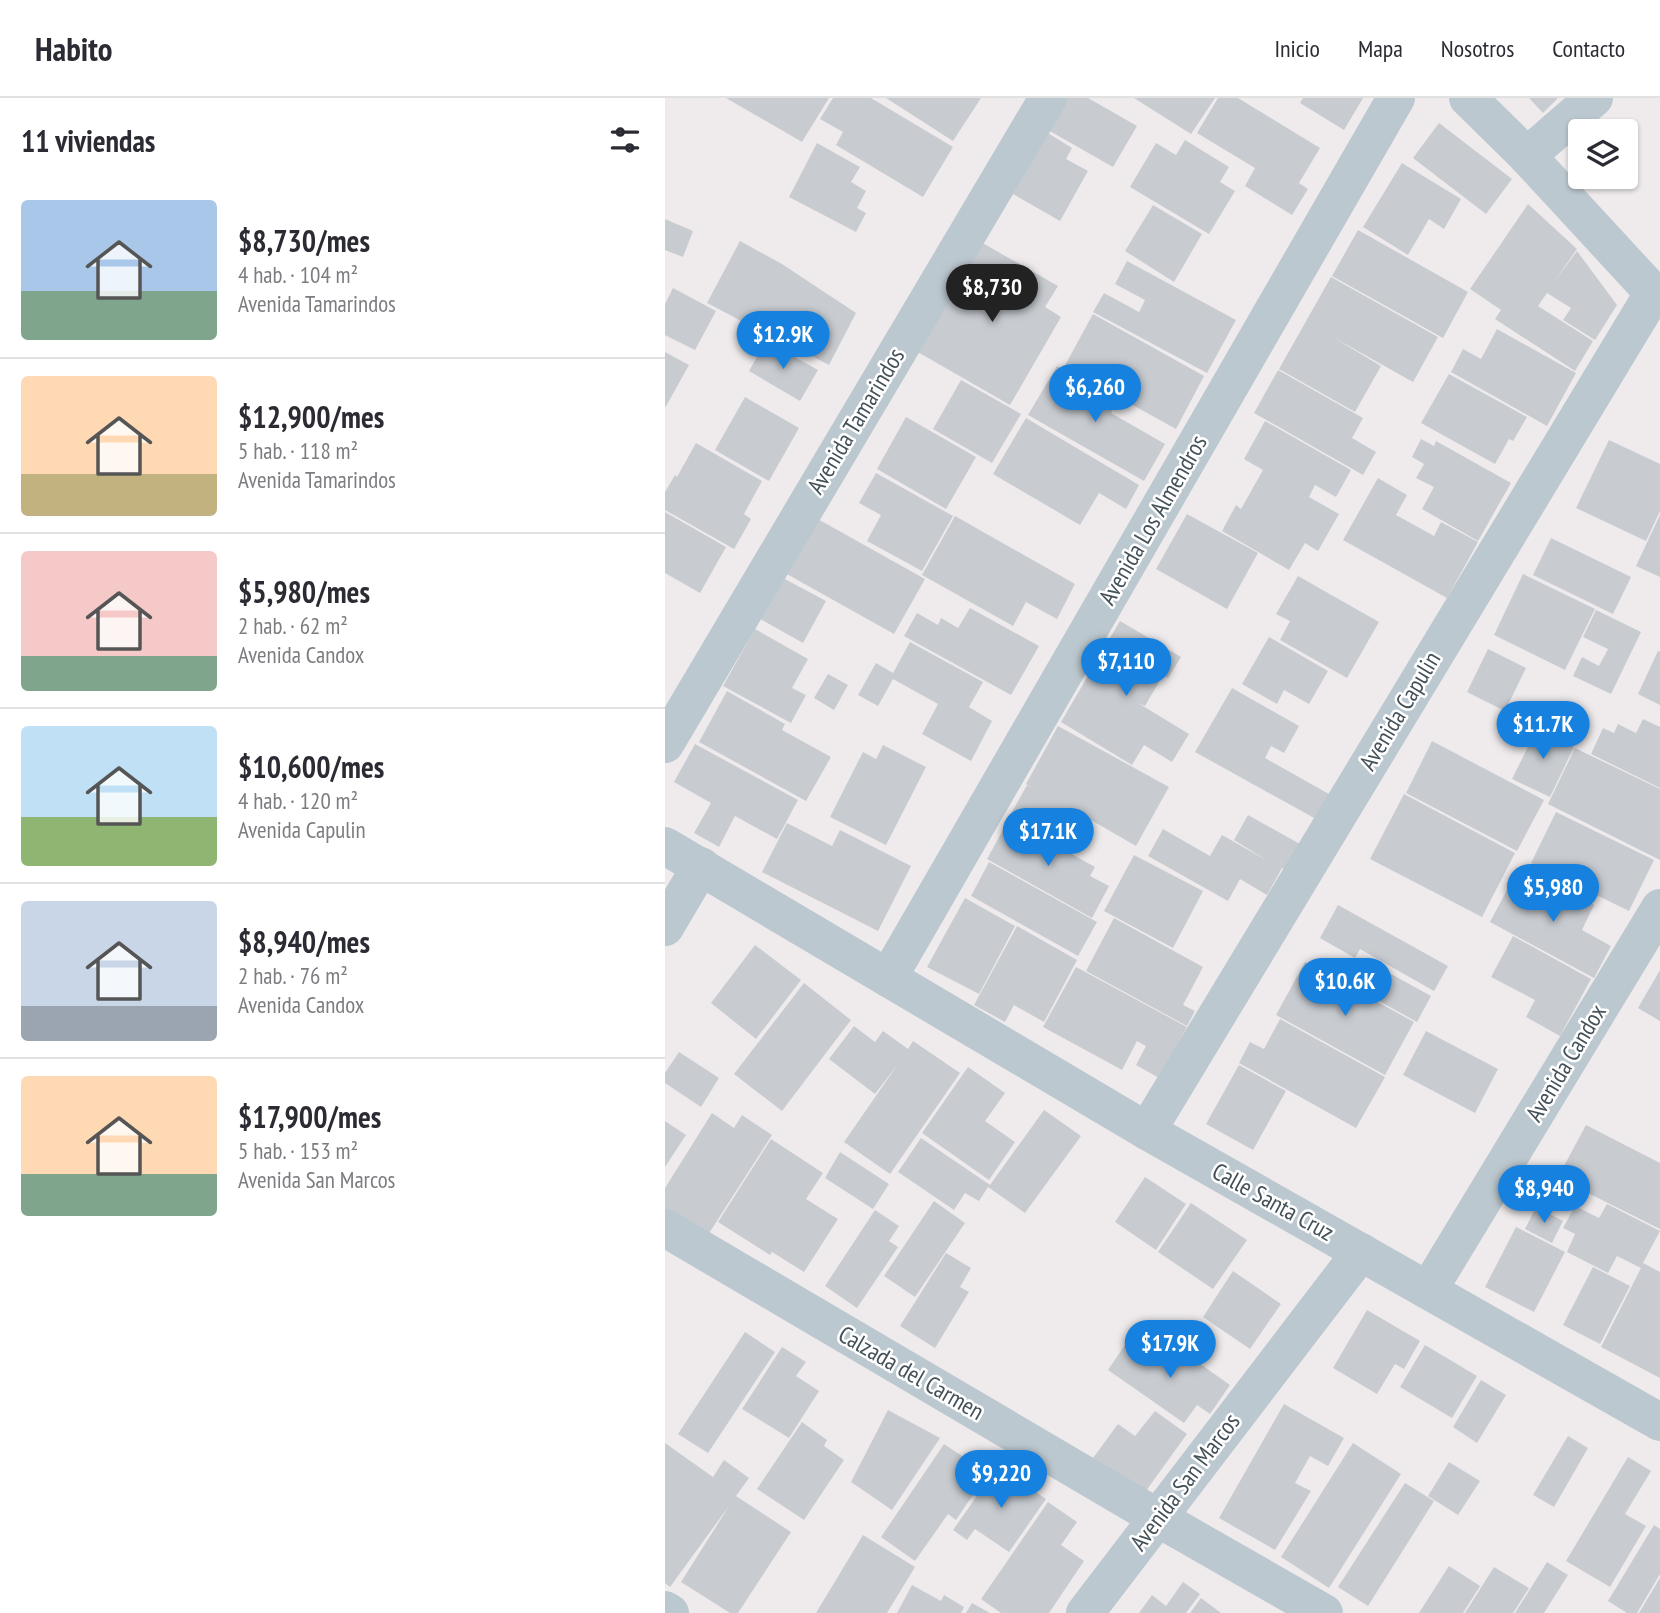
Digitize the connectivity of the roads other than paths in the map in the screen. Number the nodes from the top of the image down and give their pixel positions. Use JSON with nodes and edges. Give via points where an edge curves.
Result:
{"nodes":[{"id":1,"x":1048,"y":98,"type":"edge"},
{"id":2,"x":1396,"y":98,"type":"edge"},
{"id":3,"x":1468,"y":98,"type":"edge"},
{"id":4,"x":1594,"y":98,"type":"edge"},
{"id":5,"x":1527,"y":156,"type":"junction"},
{"id":6,"x":1657,"y":296,"type":"edge"},
{"id":7,"x":665,"y":744,"type":"edge"},
{"id":8,"x":665,"y":846,"type":"edge"},
{"id":9,"x":701,"y":866,"type":"junction"},
{"id":10,"x":1660,"y":908,"type":"edge"},
{"id":11,"x":665,"y":927,"type":"edge"},
{"id":12,"x":888,"y":978,"type":"junction"},
{"id":13,"x":1147,"y":1131,"type":"junction"},
{"id":14,"x":665,"y":1228,"type":"edge"},
{"id":15,"x":1361,"y":1252,"type":"junction"},
{"id":16,"x":1429,"y":1289,"type":"junction"},
{"id":17,"x":1660,"y":1422,"type":"edge"},
{"id":18,"x":1158,"y":1518,"type":"junction"},
{"id":19,"x":665,"y":1610,"type":"edge"},
{"id":20,"x":670,"y":1613,"type":"edge"},
{"id":21,"x":1085,"y":1613,"type":"edge"},
{"id":22,"x":1324,"y":1613,"type":"edge"}],
"edges":[{"from":1,"to":7,"type":"street","name":"Avenida Tamarindos"},
{"from":2,"to":12,"type":"street","name":"Avenida Los Almendros"},
{"from":3,"to":5,"type":"street"},
{"from":4,"to":5,"type":"street"},
{"from":5,"to":6,"type":"street"},
{"from":6,"to":13,"type":"street","name":"Avenida Capulin"},
{"from":8,"to":9,"type":"street","name":"Calle Santa Cruz"},
{"from":9,"to":11,"type":"street"},
{"from":9,"to":12,"type":"street","name":"Calle Santa Cruz"},
{"from":10,"to":16,"type":"street","name":"Avenida Candox"},
{"from":12,"to":13,"type":"street","name":"Calle Santa Cruz"},
{"from":13,"to":15,"type":"street","name":"Calle Santa Cruz"},
{"from":14,"to":18,"type":"street","name":"Calzada del Carmen"},
{"from":15,"to":16,"type":"street","name":"Calle Santa Cruz"},
{"from":15,"to":18,"type":"street","name":"Avenida San Marcos"},
{"from":16,"to":17,"type":"street","name":"Calle Santa Cruz"},
{"from":18,"to":21,"type":"street","name":"Avenida San Marcos"},
{"from":18,"to":22,"type":"street","name":"Calzada del Carmen"},
{"from":19,"to":20,"type":"street"}]}
